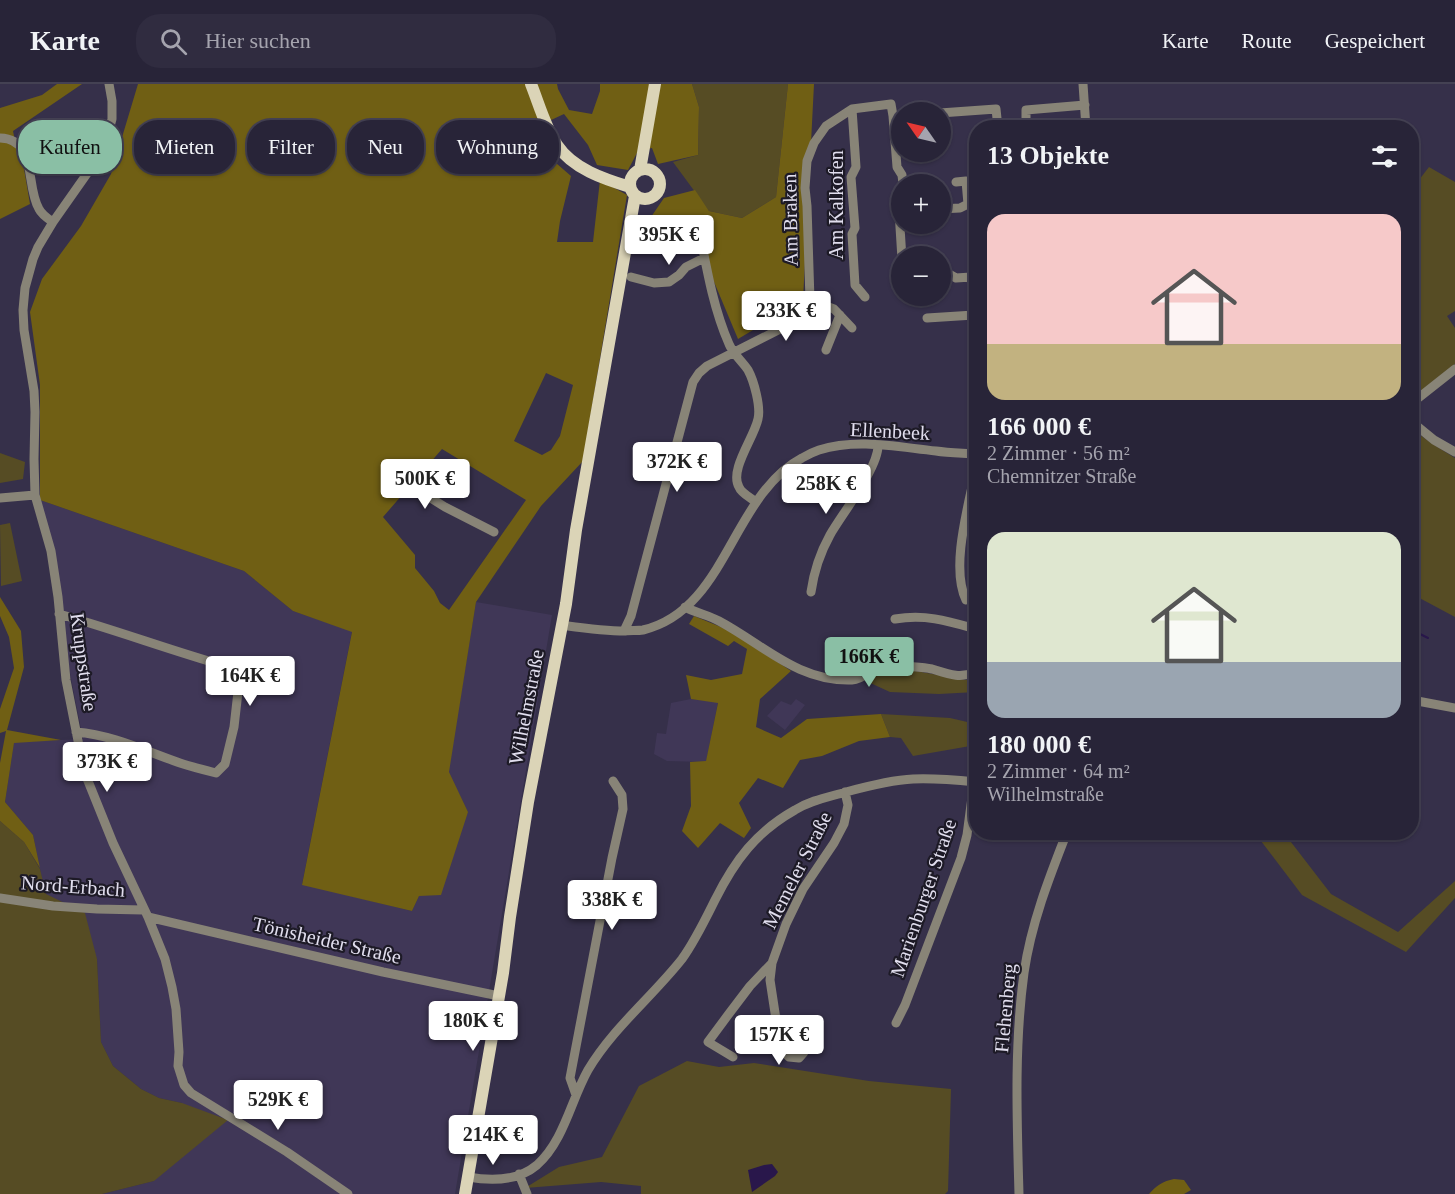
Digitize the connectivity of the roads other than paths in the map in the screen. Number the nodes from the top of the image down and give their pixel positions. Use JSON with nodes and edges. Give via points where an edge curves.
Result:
{"nodes":[{"id":1,"x":109,"y":84,"type":"edge"},
{"id":2,"x":531,"y":84,"type":"edge"},
{"id":3,"x":655,"y":84,"type":"edge"},
{"id":4,"x":1083,"y":84,"type":"edge"},
{"id":5,"x":891,"y":104,"type":"edge"},
{"id":6,"x":1085,"y":105,"type":"junction"},
{"id":7,"x":852,"y":109,"type":"junction"},
{"id":8,"x":951,"y":112,"type":"edge"},
{"id":9,"x":997,"y":120,"type":"edge"},
{"id":10,"x":1026,"y":120,"type":"edge"},
{"id":11,"x":1086,"y":120,"type":"edge"},
{"id":12,"x":0,"y":138,"type":"edge"},
{"id":13,"x":956,"y":182,"type":"dead end"},
{"id":14,"x":636,"y":183,"type":"junction"},
{"id":15,"x":969,"y":192,"type":"edge"},
{"id":16,"x":969,"y":204,"type":"edge"},
{"id":17,"x":951,"y":208,"type":"edge"},
{"id":18,"x":52,"y":222,"type":"junction"},
{"id":19,"x":700,"y":234,"type":"dead end"},
{"id":20,"x":704,"y":258,"type":"junction"},
{"id":21,"x":951,"y":275,"type":"edge"},
{"id":22,"x":969,"y":275,"type":"edge"},
{"id":23,"x":631,"y":277,"type":"dead end"},
{"id":24,"x":866,"y":297,"type":"dead end"},
{"id":25,"x":810,"y":300,"type":"junction"},
{"id":26,"x":840,"y":315,"type":"junction"},
{"id":27,"x":927,"y":318,"type":"dead end"},
{"id":28,"x":969,"y":319,"type":"edge"},
{"id":29,"x":852,"y":328,"type":"dead end"},
{"id":30,"x":826,"y":350,"type":"dead end"},
{"id":31,"x":734,"y":353,"type":"junction"},
{"id":32,"x":1455,"y":369,"type":"edge"},
{"id":33,"x":1419,"y":397,"type":"edge"},
{"id":34,"x":1419,"y":428,"type":"edge"},
{"id":35,"x":878,"y":445,"type":"junction"},
{"id":36,"x":1455,"y":452,"type":"edge"},
{"id":37,"x":969,"y":454,"type":"edge"},
{"id":38,"x":418,"y":490,"type":"dead end"},
{"id":39,"x":35,"y":495,"type":"junction"},
{"id":40,"x":0,"y":498,"type":"edge"},
{"id":41,"x":756,"y":502,"type":"junction"},
{"id":42,"x":969,"y":502,"type":"edge"},
{"id":43,"x":494,"y":532,"type":"dead end"},
{"id":44,"x":811,"y":592,"type":"dead end"},
{"id":45,"x":966,"y":600,"type":"dead end"},
{"id":46,"x":685,"y":607,"type":"junction"},
{"id":47,"x":59,"y":614,"type":"junction"},
{"id":48,"x":895,"y":619,"type":"dead end"},
{"id":49,"x":561,"y":625,"type":"junction"},
{"id":50,"x":969,"y":627,"type":"edge"},
{"id":51,"x":624,"y":631,"type":"junction"},
{"id":52,"x":969,"y":675,"type":"edge"},
{"id":53,"x":1419,"y":701,"type":"edge"},
{"id":54,"x":1455,"y":708,"type":"edge"},
{"id":55,"x":76,"y":732,"type":"junction"},
{"id":56,"x":613,"y":781,"type":"dead end"},
{"id":57,"x":969,"y":782,"type":"edge"},
{"id":58,"x":845,"y":792,"type":"junction"},
{"id":59,"x":969,"y":827,"type":"edge"},
{"id":60,"x":1064,"y":840,"type":"edge"},
{"id":61,"x":0,"y":898,"type":"edge"},
{"id":62,"x":146,"y":913,"type":"junction"},
{"id":63,"x":772,"y":963,"type":"junction"},
{"id":64,"x":499,"y":996,"type":"junction"},
{"id":65,"x":777,"y":1018,"type":"dead end"},
{"id":66,"x":896,"y":1023,"type":"dead end"},
{"id":67,"x":733,"y":1057,"type":"dead end"},
{"id":68,"x":576,"y":1095,"type":"junction"},
{"id":69,"x":519,"y":1174,"type":"junction"},
{"id":70,"x":468,"y":1177,"type":"junction"},
{"id":71,"x":348,"y":1194,"type":"edge"},
{"id":72,"x":465,"y":1194,"type":"edge"},
{"id":73,"x":527,"y":1194,"type":"edge"},
{"id":74,"x":1019,"y":1194,"type":"edge"}],
"edges":[{"from":1,"to":18,"type":"street","name":"Kruppstraße","via":[[112,119],[106,141]]},
{"from":2,"to":14,"type":"main road","via":[[548,129],[570,160],[607,178]]},
{"from":3,"to":14,"type":"main road","name":"Wilhelmstraße"},
{"from":4,"to":6,"type":"street"},
{"from":5,"to":7,"type":"street","name":"Am Braken"},
{"from":6,"to":10,"type":"street","via":[[1026,110]]},
{"from":6,"to":11,"type":"street"},
{"from":7,"to":24,"type":"street","name":"Am Kalkofen","via":[[856,167],[851,177],[855,285]]},
{"from":7,"to":25,"type":"street","name":"Am Braken","via":[[821,131],[807,161]]},
{"from":8,"to":9,"type":"street","via":[[996,109]]},
{"from":12,"to":18,"type":"street","via":[[17,142],[23,151],[36,202]]},
{"from":13,"to":15,"type":"street","via":[[966,181]]},
{"from":14,"to":49,"type":"main road","name":"Wilhelmstraße"},
{"from":16,"to":17,"type":"street"},
{"from":18,"to":39,"type":"street","name":"Kruppstraße","via":[[38,247],[24,288],[24,330],[34,391]]},
{"from":19,"to":20,"type":"street"},
{"from":20,"to":23,"type":"street","via":[[669,282]]},
{"from":20,"to":31,"type":"street"},
{"from":21,"to":22,"type":"street"},
{"from":25,"to":26,"type":"street"},
{"from":25,"to":31,"type":"street","via":[[792,323]]},
{"from":26,"to":29,"type":"street"},
{"from":26,"to":30,"type":"street"},
{"from":27,"to":28,"type":"street"},
{"from":31,"to":41,"type":"street","via":[[751,378],[759,417],[738,464],[736,478],[739,489]]},
{"from":31,"to":51,"type":"street","via":[[707,366],[693,382]]},
{"from":32,"to":33,"type":"street"},
{"from":34,"to":36,"type":"street"},
{"from":35,"to":37,"type":"street","name":"Ellenbeek"},
{"from":35,"to":41,"type":"street","name":"Ellenbeek","via":[[854,443],[807,455],[777,476]]},
{"from":35,"to":44,"type":"street","via":[[870,470],[818,560]]},
{"from":38,"to":43,"type":"street"},
{"from":39,"to":40,"type":"street"},
{"from":39,"to":47,"type":"street","name":"Kruppstraße","via":[[51,551]]},
{"from":41,"to":46,"type":"street","name":"Ellenbeek","via":[[717,568]]},
{"from":42,"to":45,"type":"street","via":[[960,578]]},
{"from":46,"to":51,"type":"street","name":"Ellenbeek","via":[[658,624]]},
{"from":46,"to":52,"type":"street","via":[[717,620],[810,675],[859,679],[886,665]]},
{"from":47,"to":55,"type":"street","name":"Kruppstraße"},
{"from":47,"to":55,"type":"street","via":[[229,667],[239,683],[225,764],[216,773],[100,735]]},
{"from":48,"to":50,"type":"street","via":[[926,616]]},
{"from":49,"to":51,"type":"street","name":"Ellenbeek"},
{"from":49,"to":64,"type":"main road","name":"Wilhelmstraße"},
{"from":53,"to":54,"type":"street"},
{"from":55,"to":62,"type":"street","name":"Kruppstraße","via":[[87,779]]},
{"from":56,"to":68,"type":"street","via":[[622,795],[623,809],[570,1078]]},
{"from":57,"to":58,"type":"street","via":[[912,779]]},
{"from":58,"to":63,"type":"street","name":"Memeler Straße","via":[[848,805],[844,824],[803,889]]},
{"from":58,"to":68,"type":"street","via":[[796,809],[743,853],[684,956],[605,1045]]},
{"from":59,"to":66,"type":"street","name":"Marienburger Straße","via":[[961,858]]},
{"from":60,"to":74,"type":"street","name":"Flehenberg","via":[[1047,882],[1024,971],[1017,1055]]},
{"from":61,"to":62,"type":"street","name":"Nord-Erbach"},
{"from":62,"to":64,"type":"street","name":"Tönisheider Straße","via":[[383,972]]},
{"from":62,"to":71,"type":"street","name":"Kruppstraße","via":[[172,987],[178,1066],[184,1085]]},
{"from":63,"to":65,"type":"street","name":"Memeler Straße","via":[[770,980]]},
{"from":63,"to":67,"type":"street","name":"Memeler Straße","via":[[708,1042]]},
{"from":64,"to":70,"type":"main road","name":"Wilhelmstraße"},
{"from":68,"to":69,"type":"street","via":[[551,1148],[536,1165]]},
{"from":69,"to":70,"type":"street","via":[[503,1179]]},
{"from":69,"to":73,"type":"street"},
{"from":70,"to":72,"type":"main road","name":"Wilhelmstraße"}]}
